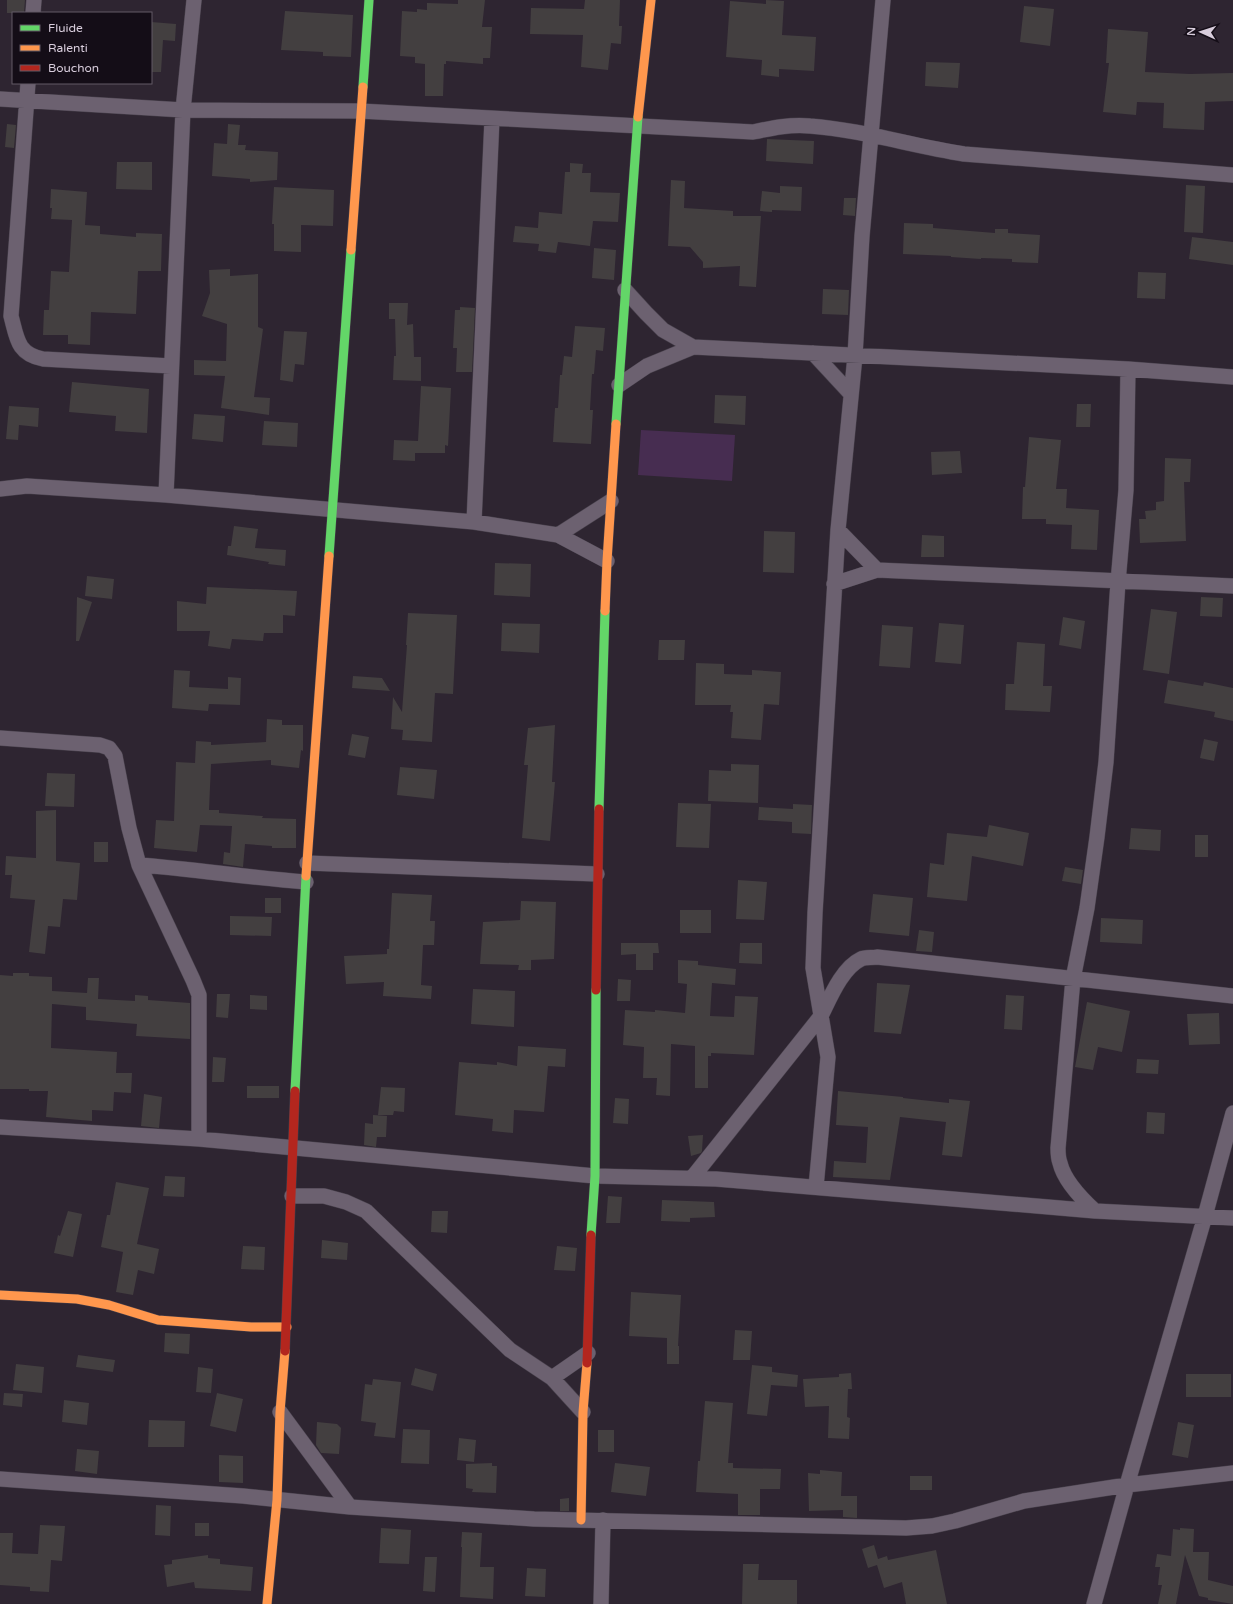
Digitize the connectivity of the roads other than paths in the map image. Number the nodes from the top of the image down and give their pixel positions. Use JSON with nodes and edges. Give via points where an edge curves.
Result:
{"nodes":[{"id":1,"x":34,"y":0,"type":"edge"},
{"id":2,"x":194,"y":0,"type":"edge"},
{"id":3,"x":369,"y":0,"type":"edge"},
{"id":4,"x":651,"y":0,"type":"edge"},
{"id":5,"x":883,"y":0,"type":"edge"},
{"id":6,"x":33,"y":12,"type":"edge"},
{"id":7,"x":28,"y":84,"type":"edge"},
{"id":8,"x":0,"y":99,"type":"edge"},
{"id":9,"x":26,"y":100,"type":"junction"},
{"id":10,"x":183,"y":110,"type":"junction"},
{"id":11,"x":360,"y":111,"type":"junction"},
{"id":12,"x":492,"y":119,"type":"junction"},
{"id":13,"x":637,"y":125,"type":"junction"},
{"id":14,"x":871,"y":135,"type":"junction"},
{"id":15,"x":1233,"y":175,"type":"edge"},
{"id":16,"x":625,"y":290,"type":"junction"},
{"id":17,"x":693,"y":346,"type":"junction"},
{"id":18,"x":813,"y":353,"type":"junction"},
{"id":19,"x":855,"y":356,"type":"junction"},
{"id":20,"x":171,"y":366,"type":"junction"},
{"id":21,"x":1128,"y":369,"type":"junction"},
{"id":22,"x":1233,"y":377,"type":"edge"},
{"id":23,"x":619,"y":385,"type":"junction"},
{"id":24,"x":851,"y":394,"type":"junction"},
{"id":25,"x":0,"y":489,"type":"edge"},
{"id":26,"x":166,"y":494,"type":"junction"},
{"id":27,"x":611,"y":501,"type":"junction"},
{"id":28,"x":333,"y":509,"type":"junction"},
{"id":29,"x":474,"y":522,"type":"junction"},
{"id":30,"x":838,"y":530,"type":"junction"},
{"id":31,"x":558,"y":535,"type":"junction"},
{"id":32,"x":607,"y":561,"type":"junction"},
{"id":33,"x":877,"y":570,"type":"junction"},
{"id":34,"x":1118,"y":582,"type":"junction"},
{"id":35,"x":834,"y":584,"type":"junction"},
{"id":36,"x":1233,"y":586,"type":"edge"},
{"id":37,"x":0,"y":738,"type":"edge"},
{"id":38,"x":307,"y":863,"type":"junction"},
{"id":39,"x":139,"y":866,"type":"junction"},
{"id":40,"x":597,"y":874,"type":"junction"},
{"id":41,"x":306,"y":882,"type":"junction"},
{"id":42,"x":1073,"y":979,"type":"junction"},
{"id":43,"x":1233,"y":996,"type":"edge"},
{"id":44,"x":821,"y":1016,"type":"junction"},
{"id":45,"x":1233,"y":1113,"type":"edge"},
{"id":46,"x":0,"y":1127,"type":"edge"},
{"id":47,"x":199,"y":1139,"type":"junction"},
{"id":48,"x":292,"y":1147,"type":"junction"},
{"id":49,"x":595,"y":1176,"type":"junction"},
{"id":50,"x":692,"y":1178,"type":"junction"},
{"id":51,"x":816,"y":1187,"type":"junction"},
{"id":52,"x":292,"y":1196,"type":"junction"},
{"id":53,"x":1095,"y":1211,"type":"junction"},
{"id":54,"x":1205,"y":1216,"type":"junction"},
{"id":55,"x":1233,"y":1218,"type":"edge"},
{"id":56,"x":0,"y":1295,"type":"edge"},
{"id":57,"x":287,"y":1327,"type":"junction"},
{"id":58,"x":588,"y":1353,"type":"junction"},
{"id":59,"x":552,"y":1378,"type":"junction"},
{"id":60,"x":280,"y":1412,"type":"junction"},
{"id":61,"x":583,"y":1412,"type":"junction"},
{"id":62,"x":1233,"y":1473,"type":"edge"},
{"id":63,"x":0,"y":1479,"type":"edge"},
{"id":64,"x":1127,"y":1485,"type":"junction"},
{"id":65,"x":277,"y":1500,"type":"junction"},
{"id":66,"x":350,"y":1507,"type":"junction"},
{"id":67,"x":581,"y":1520,"type":"junction"},
{"id":68,"x":603,"y":1520,"type":"junction"},
{"id":69,"x":267,"y":1604,"type":"edge"},
{"id":70,"x":601,"y":1604,"type":"edge"},
{"id":71,"x":1094,"y":1604,"type":"edge"}],
"edges":[{"from":1,"to":6,"type":"street"},
{"from":2,"to":10,"type":"street"},
{"from":3,"to":11,"type":"street"},
{"from":4,"to":13,"type":"street"},
{"from":5,"to":14,"type":"street"},
{"from":7,"to":9,"type":"street"},
{"from":8,"to":9,"type":"street"},
{"from":9,"to":10,"type":"street"},
{"from":9,"to":20,"type":"street","via":[[11,316],[19,346],[32,357],[43,359]]},
{"from":10,"to":11,"type":"street"},
{"from":10,"to":20,"type":"street"},
{"from":11,"to":12,"type":"street"},
{"from":11,"to":28,"type":"street"},
{"from":12,"to":13,"type":"street"},
{"from":12,"to":29,"type":"street"},
{"from":13,"to":14,"type":"street","via":[[753,132],[779,127],[810,126]]},
{"from":13,"to":16,"type":"street"},
{"from":14,"to":15,"type":"street","via":[[964,154]]},
{"from":14,"to":19,"type":"street"},
{"from":16,"to":17,"type":"street","via":[[663,330]]},
{"from":16,"to":23,"type":"street"},
{"from":17,"to":18,"type":"street"},
{"from":17,"to":23,"type":"street","via":[[648,366]]},
{"from":18,"to":19,"type":"street"},
{"from":18,"to":24,"type":"street"},
{"from":19,"to":21,"type":"street"},
{"from":19,"to":24,"type":"street"},
{"from":20,"to":26,"type":"street"},
{"from":21,"to":22,"type":"street"},
{"from":21,"to":34,"type":"street","via":[[1126,490]]},
{"from":23,"to":27,"type":"street"},
{"from":24,"to":30,"type":"street"},
{"from":25,"to":26,"type":"street","via":[[27,486]]},
{"from":26,"to":28,"type":"street"},
{"from":27,"to":31,"type":"street"},
{"from":27,"to":32,"type":"street"},
{"from":28,"to":29,"type":"street"},
{"from":28,"to":38,"type":"street"},
{"from":29,"to":31,"type":"street"},
{"from":30,"to":33,"type":"street"},
{"from":30,"to":35,"type":"street"},
{"from":31,"to":32,"type":"street"},
{"from":32,"to":40,"type":"street"},
{"from":33,"to":34,"type":"street"},
{"from":33,"to":35,"type":"street"},
{"from":34,"to":36,"type":"street"},
{"from":34,"to":42,"type":"street","via":[[1106,762],[1087,908]]},
{"from":35,"to":44,"type":"street","via":[[814,960]]},
{"from":37,"to":39,"type":"street","via":[[100,745],[109,748],[115,756],[128,828]]},
{"from":38,"to":40,"type":"street"},
{"from":38,"to":41,"type":"street"},
{"from":39,"to":41,"type":"street"},
{"from":39,"to":47,"type":"street","via":[[199,995]]},
{"from":40,"to":49,"type":"street"},
{"from":41,"to":48,"type":"street"},
{"from":42,"to":43,"type":"street"},
{"from":42,"to":44,"type":"street","via":[[877,957],[862,958],[848,969],[835,987]]},
{"from":42,"to":53,"type":"street","via":[[1058,1148],[1060,1165],[1069,1182]]},
{"from":44,"to":50,"type":"street"},
{"from":44,"to":51,"type":"street","via":[[828,1057]]},
{"from":45,"to":54,"type":"street"},
{"from":46,"to":47,"type":"street"},
{"from":47,"to":48,"type":"street"},
{"from":48,"to":49,"type":"street"},
{"from":48,"to":52,"type":"street"},
{"from":49,"to":50,"type":"street"},
{"from":49,"to":58,"type":"street"},
{"from":50,"to":51,"type":"street"},
{"from":51,"to":53,"type":"street"},
{"from":52,"to":57,"type":"street"},
{"from":52,"to":59,"type":"street","via":[[324,1196],[366,1211],[510,1350]]},
{"from":53,"to":54,"type":"street"},
{"from":54,"to":55,"type":"street"},
{"from":54,"to":64,"type":"street"},
{"from":56,"to":57,"type":"street","via":[[77,1299],[110,1305],[158,1320]]},
{"from":57,"to":60,"type":"street"},
{"from":58,"to":59,"type":"street"},
{"from":58,"to":61,"type":"street"},
{"from":59,"to":61,"type":"street"},
{"from":60,"to":65,"type":"street"},
{"from":60,"to":66,"type":"street"},
{"from":61,"to":67,"type":"street"},
{"from":62,"to":64,"type":"street"},
{"from":63,"to":65,"type":"street"},
{"from":64,"to":68,"type":"street","via":[[1024,1501],[955,1521],[906,1528]]},
{"from":64,"to":71,"type":"street"},
{"from":65,"to":66,"type":"street"},
{"from":65,"to":69,"type":"street"},
{"from":66,"to":67,"type":"street","via":[[527,1519]]},
{"from":67,"to":68,"type":"street"},
{"from":68,"to":70,"type":"street"}]}
